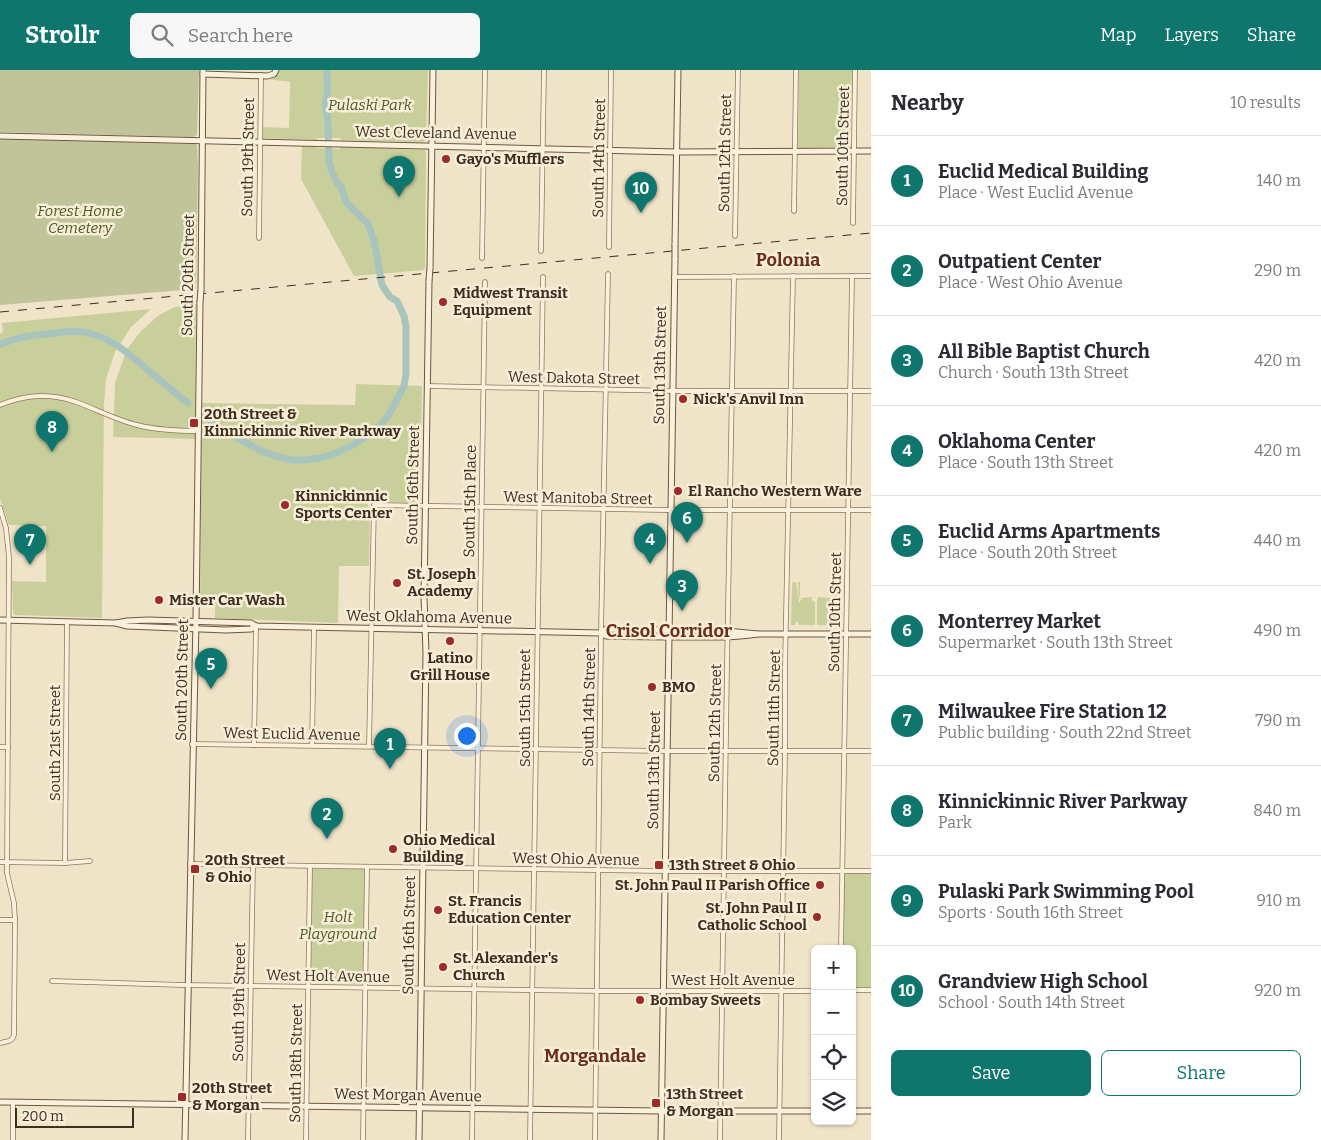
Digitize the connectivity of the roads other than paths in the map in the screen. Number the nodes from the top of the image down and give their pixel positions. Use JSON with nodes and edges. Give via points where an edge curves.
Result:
{"nodes":[{"id":1,"x":276,"y":70,"type":"edge"},
{"id":2,"x":433,"y":70,"type":"edge"},
{"id":3,"x":485,"y":70,"type":"edge"},
{"id":4,"x":544,"y":70,"type":"edge"},
{"id":5,"x":611,"y":70,"type":"edge"},
{"id":6,"x":678,"y":70,"type":"edge"},
{"id":7,"x":738,"y":70,"type":"edge"},
{"id":8,"x":796,"y":70,"type":"edge"},
{"id":9,"x":855,"y":70,"type":"edge"},
{"id":10,"x":203,"y":72,"type":"edge"},
{"id":11,"x":261,"y":75,"type":"junction"},
{"id":12,"x":0,"y":136,"type":"edge"},
{"id":13,"x":202,"y":140,"type":"junction"},
{"id":14,"x":260,"y":142,"type":"junction"},
{"id":15,"x":432,"y":146,"type":"junction"},
{"id":16,"x":484,"y":147,"type":"junction"},
{"id":17,"x":543,"y":148,"type":"junction"},
{"id":18,"x":610,"y":150,"type":"junction"},
{"id":19,"x":736,"y":151,"type":"junction"},
{"id":20,"x":795,"y":151,"type":"junction"},
{"id":21,"x":854,"y":151,"type":"junction"},
{"id":22,"x":871,"y":151,"type":"edge"},
{"id":23,"x":677,"y":152,"type":"junction"},
{"id":24,"x":794,"y":211,"type":"dead end"},
{"id":25,"x":853,"y":223,"type":"dead end"},
{"id":26,"x":735,"y":236,"type":"dead end"},
{"id":27,"x":258,"y":238,"type":"dead end"},
{"id":28,"x":609,"y":247,"type":"dead end"},
{"id":29,"x":541,"y":251,"type":"dead end"},
{"id":30,"x":482,"y":258,"type":"dead end"},
{"id":31,"x":608,"y":274,"type":"dead end"},
{"id":32,"x":734,"y":276,"type":"junction"},
{"id":33,"x":793,"y":276,"type":"junction"},
{"id":34,"x":852,"y":276,"type":"junction"},
{"id":35,"x":871,"y":276,"type":"edge"},
{"id":36,"x":543,"y":277,"type":"dead end"},
{"id":37,"x":674,"y":277,"type":"junction"},
{"id":38,"x":485,"y":282,"type":"dead end"},
{"id":39,"x":427,"y":386,"type":"junction"},
{"id":40,"x":484,"y":387,"type":"junction"},
{"id":41,"x":541,"y":388,"type":"junction"},
{"id":42,"x":606,"y":390,"type":"junction"},
{"id":43,"x":871,"y":390,"type":"edge"},
{"id":44,"x":672,"y":391,"type":"junction"},
{"id":45,"x":790,"y":391,"type":"junction"},
{"id":46,"x":850,"y":391,"type":"junction"},
{"id":47,"x":732,"y":392,"type":"junction"},
{"id":48,"x":0,"y":405,"type":"edge"},
{"id":49,"x":198,"y":431,"type":"junction"},
{"id":50,"x":426,"y":506,"type":"junction"},
{"id":51,"x":481,"y":507,"type":"junction"},
{"id":52,"x":0,"y":508,"type":"edge"},
{"id":53,"x":539,"y":508,"type":"junction"},
{"id":54,"x":604,"y":510,"type":"junction"},
{"id":55,"x":670,"y":510,"type":"junction"},
{"id":56,"x":730,"y":510,"type":"junction"},
{"id":57,"x":788,"y":510,"type":"junction"},
{"id":58,"x":848,"y":510,"type":"junction"},
{"id":59,"x":871,"y":510,"type":"edge"},
{"id":60,"x":0,"y":620,"type":"edge"},
{"id":61,"x":157,"y":620,"type":"junction"},
{"id":62,"x":8,"y":621,"type":"junction"},
{"id":63,"x":196,"y":621,"type":"junction"},
{"id":64,"x":67,"y":622,"type":"junction"},
{"id":65,"x":116,"y":623,"type":"junction"},
{"id":66,"x":256,"y":626,"type":"junction"},
{"id":67,"x":314,"y":627,"type":"junction"},
{"id":68,"x":157,"y":628,"type":"junction"},
{"id":69,"x":371,"y":628,"type":"junction"},
{"id":70,"x":196,"y":629,"type":"junction"},
{"id":71,"x":425,"y":630,"type":"junction"},
{"id":72,"x":479,"y":630,"type":"junction"},
{"id":73,"x":668,"y":630,"type":"junction"},
{"id":74,"x":537,"y":632,"type":"junction"},
{"id":75,"x":601,"y":633,"type":"junction"},
{"id":76,"x":727,"y":634,"type":"junction"},
{"id":77,"x":786,"y":634,"type":"junction"},
{"id":78,"x":845,"y":634,"type":"junction"},
{"id":79,"x":871,"y":634,"type":"edge"},
{"id":80,"x":668,"y":637,"type":"junction"},
{"id":81,"x":192,"y":744,"type":"junction"},
{"id":82,"x":254,"y":745,"type":"junction"},
{"id":83,"x":312,"y":745,"type":"junction"},
{"id":84,"x":369,"y":746,"type":"junction"},
{"id":85,"x":0,"y":747,"type":"edge"},
{"id":86,"x":8,"y":747,"type":"junction"},
{"id":87,"x":425,"y":747,"type":"junction"},
{"id":88,"x":478,"y":748,"type":"junction"},
{"id":89,"x":536,"y":749,"type":"junction"},
{"id":90,"x":600,"y":750,"type":"junction"},
{"id":91,"x":666,"y":751,"type":"junction"},
{"id":92,"x":726,"y":751,"type":"junction"},
{"id":93,"x":785,"y":751,"type":"junction"},
{"id":94,"x":844,"y":751,"type":"junction"},
{"id":95,"x":871,"y":751,"type":"edge"},
{"id":96,"x":90,"y":861,"type":"dead end"},
{"id":97,"x":0,"y":862,"type":"edge"},
{"id":98,"x":7,"y":862,"type":"junction"},
{"id":99,"x":65,"y":863,"type":"junction"},
{"id":100,"x":190,"y":864,"type":"junction"},
{"id":101,"x":253,"y":865,"type":"junction"},
{"id":102,"x":310,"y":866,"type":"junction"},
{"id":103,"x":367,"y":867,"type":"junction"},
{"id":104,"x":423,"y":867,"type":"junction"},
{"id":105,"x":477,"y":869,"type":"junction"},
{"id":106,"x":533,"y":869,"type":"junction"},
{"id":107,"x":599,"y":870,"type":"junction"},
{"id":108,"x":665,"y":871,"type":"junction"},
{"id":109,"x":724,"y":871,"type":"junction"},
{"id":110,"x":783,"y":871,"type":"junction"},
{"id":111,"x":842,"y":871,"type":"junction"},
{"id":112,"x":871,"y":871,"type":"edge"},
{"id":113,"x":0,"y":920,"type":"edge"},
{"id":114,"x":15,"y":920,"type":"junction"},
{"id":115,"x":841,"y":945,"type":"edge"},
{"id":116,"x":52,"y":981,"type":"dead end"},
{"id":117,"x":188,"y":985,"type":"junction"},
{"id":118,"x":251,"y":986,"type":"junction"},
{"id":119,"x":308,"y":987,"type":"junction"},
{"id":120,"x":365,"y":988,"type":"junction"},
{"id":121,"x":421,"y":988,"type":"junction"},
{"id":122,"x":475,"y":989,"type":"junction"},
{"id":123,"x":531,"y":990,"type":"junction"},
{"id":124,"x":856,"y":990,"type":"edge"},
{"id":125,"x":871,"y":990,"type":"edge"},
{"id":126,"x":597,"y":991,"type":"junction"},
{"id":127,"x":723,"y":991,"type":"junction"},
{"id":128,"x":781,"y":991,"type":"junction"},
{"id":129,"x":811,"y":991,"type":"edge"},
{"id":130,"x":663,"y":992,"type":"junction"},
{"id":131,"x":0,"y":1042,"type":"edge"},
{"id":132,"x":0,"y":1102,"type":"edge"},
{"id":133,"x":12,"y":1103,"type":"junction"},
{"id":134,"x":186,"y":1106,"type":"junction"},
{"id":135,"x":248,"y":1106,"type":"junction"},
{"id":136,"x":306,"y":1107,"type":"junction"},
{"id":137,"x":364,"y":1108,"type":"junction"},
{"id":138,"x":419,"y":1108,"type":"junction"},
{"id":139,"x":472,"y":1109,"type":"junction"},
{"id":140,"x":530,"y":1109,"type":"junction"},
{"id":141,"x":595,"y":1110,"type":"junction"},
{"id":142,"x":661,"y":1111,"type":"junction"},
{"id":143,"x":720,"y":1111,"type":"junction"},
{"id":144,"x":779,"y":1111,"type":"junction"},
{"id":145,"x":811,"y":1111,"type":"edge"},
{"id":146,"x":856,"y":1111,"type":"edge"},
{"id":147,"x":871,"y":1111,"type":"edge"},
{"id":148,"x":12,"y":1140,"type":"edge"},
{"id":149,"x":185,"y":1140,"type":"edge"},
{"id":150,"x":248,"y":1140,"type":"edge"},
{"id":151,"x":306,"y":1140,"type":"edge"},
{"id":152,"x":363,"y":1140,"type":"edge"},
{"id":153,"x":419,"y":1140,"type":"edge"},
{"id":154,"x":472,"y":1140,"type":"edge"},
{"id":155,"x":530,"y":1140,"type":"edge"},
{"id":156,"x":595,"y":1140,"type":"edge"},
{"id":157,"x":660,"y":1140,"type":"edge"},
{"id":158,"x":720,"y":1140,"type":"edge"},
{"id":159,"x":779,"y":1140,"type":"edge"}],
"edges":[{"from":1,"to":11,"type":"street","via":[[274,74]]},
{"from":2,"to":15,"type":"street","name":"South 16th Street"},
{"from":3,"to":16,"type":"street"},
{"from":4,"to":17,"type":"street"},
{"from":5,"to":18,"type":"street","name":"South 14th Street"},
{"from":6,"to":23,"type":"street","name":"South 13th Street"},
{"from":7,"to":19,"type":"street","name":"South 12th Street"},
{"from":8,"to":20,"type":"street"},
{"from":9,"to":21,"type":"street","name":"South 10th Street"},
{"from":10,"to":11,"type":"street"},
{"from":10,"to":13,"type":"street","name":"South 20th Street"},
{"from":11,"to":14,"type":"street","name":"South 19th Street"},
{"from":12,"to":13,"type":"street","name":"West Cleveland Avenue"},
{"from":13,"to":14,"type":"street","name":"West Cleveland Avenue"},
{"from":13,"to":49,"type":"street","name":"South 20th Street","bridge":true},
{"from":14,"to":15,"type":"street","name":"West Cleveland Avenue"},
{"from":14,"to":27,"type":"street","name":"South 19th Street"},
{"from":15,"to":16,"type":"street","name":"West Cleveland Avenue"},
{"from":15,"to":39,"type":"street","name":"South 16th Street","bridge":true},
{"from":16,"to":17,"type":"street","name":"West Cleveland Avenue"},
{"from":16,"to":30,"type":"street"},
{"from":17,"to":18,"type":"street","name":"West Cleveland Avenue"},
{"from":17,"to":29,"type":"street"},
{"from":18,"to":23,"type":"street","name":"West Cleveland Avenue"},
{"from":18,"to":28,"type":"street","name":"South 14th Street"},
{"from":19,"to":20,"type":"street","name":"West Cleveland Avenue"},
{"from":19,"to":23,"type":"street","name":"West Cleveland Avenue"},
{"from":19,"to":26,"type":"street","name":"South 12th Street"},
{"from":20,"to":21,"type":"street","name":"West Cleveland Avenue"},
{"from":20,"to":24,"type":"street"},
{"from":21,"to":22,"type":"street","name":"West Cleveland Avenue"},
{"from":21,"to":25,"type":"street","name":"South 10th Street"},
{"from":23,"to":37,"type":"street","name":"South 13th Street","bridge":true},
{"from":31,"to":42,"type":"street","name":"South 14th Street"},
{"from":32,"to":33,"type":"street"},
{"from":32,"to":37,"type":"street"},
{"from":32,"to":47,"type":"street","name":"South 12th Street"},
{"from":33,"to":34,"type":"street"},
{"from":33,"to":45,"type":"street","name":"South 11th Street"},
{"from":34,"to":35,"type":"street"},
{"from":34,"to":46,"type":"street","name":"South 10th Street"},
{"from":36,"to":41,"type":"street","name":"South 15th Street"},
{"from":37,"to":44,"type":"street","name":"South 13th Street"},
{"from":38,"to":40,"type":"street","name":"South 15th Place"},
{"from":39,"to":40,"type":"street","name":"West Dakota Street"},
{"from":39,"to":50,"type":"street","name":"South 16th Street"},
{"from":40,"to":41,"type":"street","name":"West Dakota Street"},
{"from":40,"to":51,"type":"street","name":"South 15th Place"},
{"from":41,"to":42,"type":"street","name":"West Dakota Street"},
{"from":41,"to":53,"type":"street","name":"South 15th Street"},
{"from":42,"to":44,"type":"street","name":"West Dakota Street"},
{"from":42,"to":54,"type":"street","name":"South 14th Street"},
{"from":43,"to":46,"type":"street","name":"West Dakota Street"},
{"from":44,"to":47,"type":"street","name":"West Dakota Street"},
{"from":44,"to":55,"type":"street","name":"South 13th Street"},
{"from":45,"to":46,"type":"street","name":"West Dakota Street"},
{"from":45,"to":47,"type":"street","name":"West Dakota Street"},
{"from":45,"to":57,"type":"street","name":"South 11th Street"},
{"from":46,"to":58,"type":"street","name":"South 10th Street"},
{"from":47,"to":56,"type":"street","name":"South 12th Street"},
{"from":48,"to":49,"type":"street","via":[[18,399],[49,396],[75,401],[136,425],[160,430]]},
{"from":49,"to":63,"type":"street","name":"South 20th Street"},
{"from":50,"to":51,"type":"street","name":"West Manitoba Street"},
{"from":50,"to":69,"type":"street","name":"West Manitoba Street","via":[[374,505]]},
{"from":50,"to":71,"type":"street","name":"South 16th Street"},
{"from":51,"to":53,"type":"street","name":"West Manitoba Street"},
{"from":51,"to":72,"type":"street","name":"South 15th Place"},
{"from":52,"to":62,"type":"street","via":[[8,544]]},
{"from":53,"to":54,"type":"street","name":"West Manitoba Street"},
{"from":53,"to":74,"type":"street","name":"South 15th Street"},
{"from":54,"to":55,"type":"street","name":"West Manitoba Street"},
{"from":54,"to":75,"type":"street","name":"South 14th Street"},
{"from":55,"to":56,"type":"street","name":"West Manitoba Street"},
{"from":55,"to":73,"type":"street","name":"South 13th Street"},
{"from":56,"to":57,"type":"street","name":"West Manitoba Street"},
{"from":56,"to":76,"type":"street","name":"South 12th Street"},
{"from":57,"to":58,"type":"street","name":"West Manitoba Street"},
{"from":57,"to":77,"type":"street","name":"South 11th Street"},
{"from":58,"to":59,"type":"street","name":"West Manitoba Street"},
{"from":58,"to":78,"type":"street","name":"South 10th Street"},
{"from":60,"to":62,"type":"street","name":"West Oklahoma Avenue"},
{"from":61,"to":63,"type":"street","name":"West Oklahoma Avenue"},
{"from":61,"to":65,"type":"street","name":"West Oklahoma Avenue"},
{"from":61,"to":68,"type":"street"},
{"from":62,"to":64,"type":"street","name":"West Oklahoma Avenue"},
{"from":62,"to":86,"type":"street"},
{"from":63,"to":66,"type":"street","name":"West Oklahoma Avenue","via":[[251,623]]},
{"from":63,"to":70,"type":"street","name":"South 20th Street"},
{"from":64,"to":65,"type":"street","name":"West Oklahoma Avenue"},
{"from":64,"to":99,"type":"street","name":"South 21st Street"},
{"from":65,"to":68,"type":"street","name":"West Oklahoma Avenue"},
{"from":66,"to":67,"type":"street","name":"West Oklahoma Avenue"},
{"from":66,"to":70,"type":"street","name":"West Oklahoma Avenue","via":[[251,630]]},
{"from":66,"to":82,"type":"street"},
{"from":67,"to":69,"type":"street","name":"West Oklahoma Avenue"},
{"from":67,"to":83,"type":"street"},
{"from":68,"to":70,"type":"street","name":"West Oklahoma Avenue"},
{"from":69,"to":71,"type":"street","name":"West Oklahoma Avenue"},
{"from":69,"to":84,"type":"street"},
{"from":70,"to":81,"type":"street","name":"South 20th Street"},
{"from":71,"to":72,"type":"street","name":"West Oklahoma Avenue"},
{"from":71,"to":87,"type":"street","name":"South 16th Street"},
{"from":72,"to":74,"type":"street","name":"West Oklahoma Avenue"},
{"from":72,"to":88,"type":"street","name":"South 15th Place"},
{"from":73,"to":75,"type":"street","name":"West Oklahoma Avenue","via":[[606,630]]},
{"from":73,"to":76,"type":"street","name":"West Oklahoma Avenue"},
{"from":73,"to":80,"type":"street","name":"South 13th Street"},
{"from":74,"to":75,"type":"street","name":"West Oklahoma Avenue"},
{"from":74,"to":89,"type":"street","name":"South 15th Street"},
{"from":75,"to":80,"type":"street","name":"West Oklahoma Avenue","via":[[606,636]]},
{"from":75,"to":90,"type":"street","name":"South 14th Street"},
{"from":76,"to":77,"type":"street","name":"West Oklahoma Avenue"},
{"from":76,"to":80,"type":"street","name":"West Oklahoma Avenue"},
{"from":76,"to":92,"type":"street","name":"South 12th Street"},
{"from":77,"to":78,"type":"street","name":"West Oklahoma Avenue"},
{"from":77,"to":93,"type":"street","name":"South 11th Street"},
{"from":78,"to":79,"type":"street","name":"West Oklahoma Avenue"},
{"from":78,"to":94,"type":"street","name":"South 10th Street"},
{"from":80,"to":91,"type":"street","name":"South 13th Street"},
{"from":81,"to":82,"type":"street","name":"West Euclid Avenue"},
{"from":81,"to":100,"type":"street","name":"South 20th Street"},
{"from":82,"to":83,"type":"street","name":"West Euclid Avenue"},
{"from":83,"to":84,"type":"street","name":"West Euclid Avenue"},
{"from":84,"to":87,"type":"street","name":"West Euclid Avenue"},
{"from":85,"to":86,"type":"street"},
{"from":86,"to":98,"type":"street"},
{"from":87,"to":88,"type":"street","name":"West Euclid Avenue"},
{"from":87,"to":104,"type":"street","name":"South 16th Street"},
{"from":88,"to":89,"type":"street","name":"West Euclid Avenue"},
{"from":88,"to":105,"type":"street","name":"South 15th Place"},
{"from":89,"to":90,"type":"street","name":"West Euclid Avenue"},
{"from":89,"to":106,"type":"street","name":"South 15th Street"},
{"from":90,"to":91,"type":"street","name":"West Euclid Avenue"},
{"from":90,"to":107,"type":"street","name":"South 14th Street"},
{"from":91,"to":92,"type":"street","name":"West Euclid Avenue"},
{"from":91,"to":108,"type":"street","name":"South 13th Street"},
{"from":92,"to":93,"type":"street","name":"West Euclid Avenue"},
{"from":92,"to":109,"type":"street","name":"South 12th Street"},
{"from":93,"to":94,"type":"street","name":"West Euclid Avenue"},
{"from":93,"to":110,"type":"street","name":"South 11th Street"},
{"from":94,"to":95,"type":"street","name":"West Euclid Avenue"},
{"from":94,"to":111,"type":"street","name":"South 10th Street"},
{"from":96,"to":99,"type":"street"},
{"from":97,"to":98,"type":"street"},
{"from":98,"to":99,"type":"street"},
{"from":98,"to":114,"type":"street"},
{"from":100,"to":101,"type":"street","name":"West Ohio Avenue"},
{"from":100,"to":117,"type":"street","name":"South 20th Street"},
{"from":101,"to":102,"type":"street","name":"West Ohio Avenue"},
{"from":101,"to":118,"type":"street","name":"South 19th Street"},
{"from":102,"to":103,"type":"street","name":"West Ohio Avenue"},
{"from":102,"to":119,"type":"street","name":"South 18th Street"},
{"from":103,"to":104,"type":"street","name":"West Ohio Avenue"},
{"from":103,"to":120,"type":"street"},
{"from":104,"to":105,"type":"street","name":"West Ohio Avenue"},
{"from":104,"to":121,"type":"street","name":"South 16th Street"},
{"from":105,"to":106,"type":"street","name":"West Ohio Avenue"},
{"from":105,"to":122,"type":"street","name":"South 15th Place"},
{"from":106,"to":107,"type":"street","name":"West Ohio Avenue"},
{"from":106,"to":123,"type":"street","name":"South 15th Street"},
{"from":107,"to":108,"type":"street","name":"West Ohio Avenue"},
{"from":107,"to":126,"type":"street","name":"South 14th Street"},
{"from":108,"to":109,"type":"street","name":"West Ohio Avenue"},
{"from":108,"to":130,"type":"street","name":"South 13th Street"},
{"from":109,"to":110,"type":"street","name":"West Ohio Avenue"},
{"from":109,"to":127,"type":"street","name":"South 12th Street"},
{"from":110,"to":111,"type":"street","name":"West Ohio Avenue"},
{"from":110,"to":128,"type":"street","name":"South 11th Street"},
{"from":111,"to":112,"type":"street","name":"West Ohio Avenue"},
{"from":111,"to":115,"type":"street","name":"South 10th Street"},
{"from":113,"to":114,"type":"street"},
{"from":114,"to":131,"type":"street","via":[[14,1027],[12,1039]]},
{"from":116,"to":117,"type":"street","name":"West Holt Avenue"},
{"from":117,"to":118,"type":"street","name":"West Holt Avenue"},
{"from":117,"to":134,"type":"street","name":"South 20th Street"},
{"from":118,"to":119,"type":"street","name":"West Holt Avenue"},
{"from":118,"to":135,"type":"street","name":"South 19th Street"},
{"from":119,"to":120,"type":"street","name":"West Holt Avenue"},
{"from":119,"to":136,"type":"street","name":"South 18th Street"},
{"from":120,"to":121,"type":"street","name":"West Holt Avenue"},
{"from":120,"to":137,"type":"street"},
{"from":121,"to":122,"type":"street","name":"West Holt Avenue"},
{"from":121,"to":138,"type":"street","name":"South 16th Street"},
{"from":122,"to":123,"type":"street","name":"West Holt Avenue"},
{"from":122,"to":139,"type":"street","name":"South 15th Place"},
{"from":123,"to":126,"type":"street","name":"West Holt Avenue"},
{"from":123,"to":140,"type":"street","name":"South 15th Street"},
{"from":124,"to":125,"type":"street"},
{"from":126,"to":130,"type":"street","name":"West Holt Avenue"},
{"from":126,"to":141,"type":"street","name":"South 14th Street"},
{"from":127,"to":128,"type":"street","name":"West Holt Avenue"},
{"from":127,"to":130,"type":"street","name":"West Holt Avenue"},
{"from":127,"to":143,"type":"street","name":"South 12th Street"},
{"from":128,"to":129,"type":"street","name":"West Holt Avenue"},
{"from":128,"to":144,"type":"street","name":"South 11th Street"},
{"from":130,"to":142,"type":"street","name":"South 13th Street"},
{"from":132,"to":133,"type":"street","name":"West Morgan Avenue"},
{"from":133,"to":134,"type":"street","name":"West Morgan Avenue"},
{"from":133,"to":148,"type":"street"},
{"from":134,"to":135,"type":"street","name":"West Morgan Avenue"},
{"from":134,"to":149,"type":"street","name":"South 20th Street"},
{"from":135,"to":136,"type":"street","name":"West Morgan Avenue"},
{"from":135,"to":150,"type":"street","name":"South 19th Street"},
{"from":136,"to":137,"type":"street","name":"West Morgan Avenue"},
{"from":136,"to":151,"type":"street","name":"South 18th Street"},
{"from":137,"to":138,"type":"street","name":"West Morgan Avenue"},
{"from":137,"to":152,"type":"street"},
{"from":138,"to":139,"type":"street","name":"West Morgan Avenue"},
{"from":138,"to":153,"type":"street","name":"South 16th Street"},
{"from":139,"to":140,"type":"street","name":"West Morgan Avenue"},
{"from":139,"to":154,"type":"street","name":"South 15th Place"},
{"from":140,"to":141,"type":"street","name":"West Morgan Avenue"},
{"from":140,"to":155,"type":"street","name":"South 15th Street"},
{"from":141,"to":142,"type":"street","name":"West Morgan Avenue"},
{"from":141,"to":156,"type":"street","name":"South 14th Street"},
{"from":142,"to":143,"type":"street","name":"West Morgan Avenue"},
{"from":142,"to":157,"type":"street","name":"South 13th Street"},
{"from":143,"to":144,"type":"street","name":"West Morgan Avenue"},
{"from":143,"to":158,"type":"street","name":"South 12th Street"},
{"from":144,"to":145,"type":"street","name":"West Morgan Avenue"},
{"from":144,"to":159,"type":"street","name":"South 11th Street"},
{"from":146,"to":147,"type":"street"}]}
